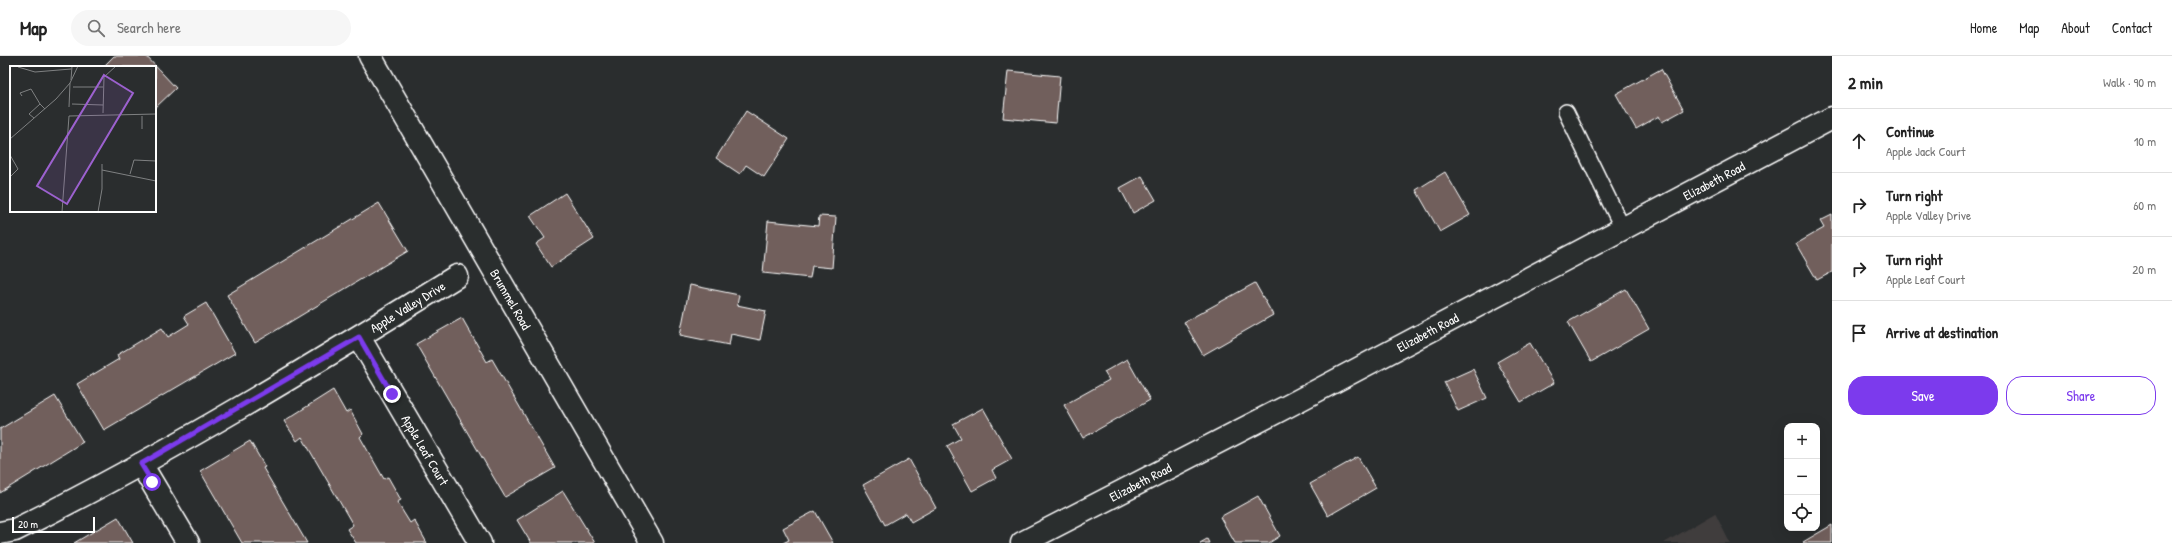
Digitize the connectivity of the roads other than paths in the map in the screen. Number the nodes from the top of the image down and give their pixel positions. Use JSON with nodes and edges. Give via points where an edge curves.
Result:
{"nodes":[{"id":1,"x":370,"y":56,"type":"edge"},
{"id":2,"x":1566,"y":112,"type":"dead end"},
{"id":3,"x":1832,"y":118,"type":"edge"},
{"id":4,"x":1623,"y":229,"type":"junction"},
{"id":5,"x":457,"y":276,"type":"dead end"},
{"id":6,"x":359,"y":337,"type":"junction"},
{"id":7,"x":141,"y":464,"type":"junction"},
{"id":8,"x":0,"y":533,"type":"edge"},
{"id":9,"x":188,"y":543,"type":"edge"},
{"id":10,"x":480,"y":543,"type":"edge"},
{"id":11,"x":652,"y":543,"type":"edge"},
{"id":12,"x":1022,"y":543,"type":"edge"}],
"edges":[{"from":1,"to":11,"type":"street","name":"Brummel Road"},
{"from":2,"to":4,"type":"lane"},
{"from":3,"to":4,"type":"street","name":"Elizabeth Road"},
{"from":4,"to":12,"type":"street","name":"Elizabeth Road"},
{"from":5,"to":6,"type":"street","name":"Apple Valley Drive"},
{"from":6,"to":7,"type":"street","name":"Apple Valley Drive"},
{"from":6,"to":10,"type":"street","name":"Apple Leaf Court"},
{"from":7,"to":8,"type":"street","name":"Apple Valley Drive","via":[[15,530]]},
{"from":7,"to":9,"type":"street"}]}
